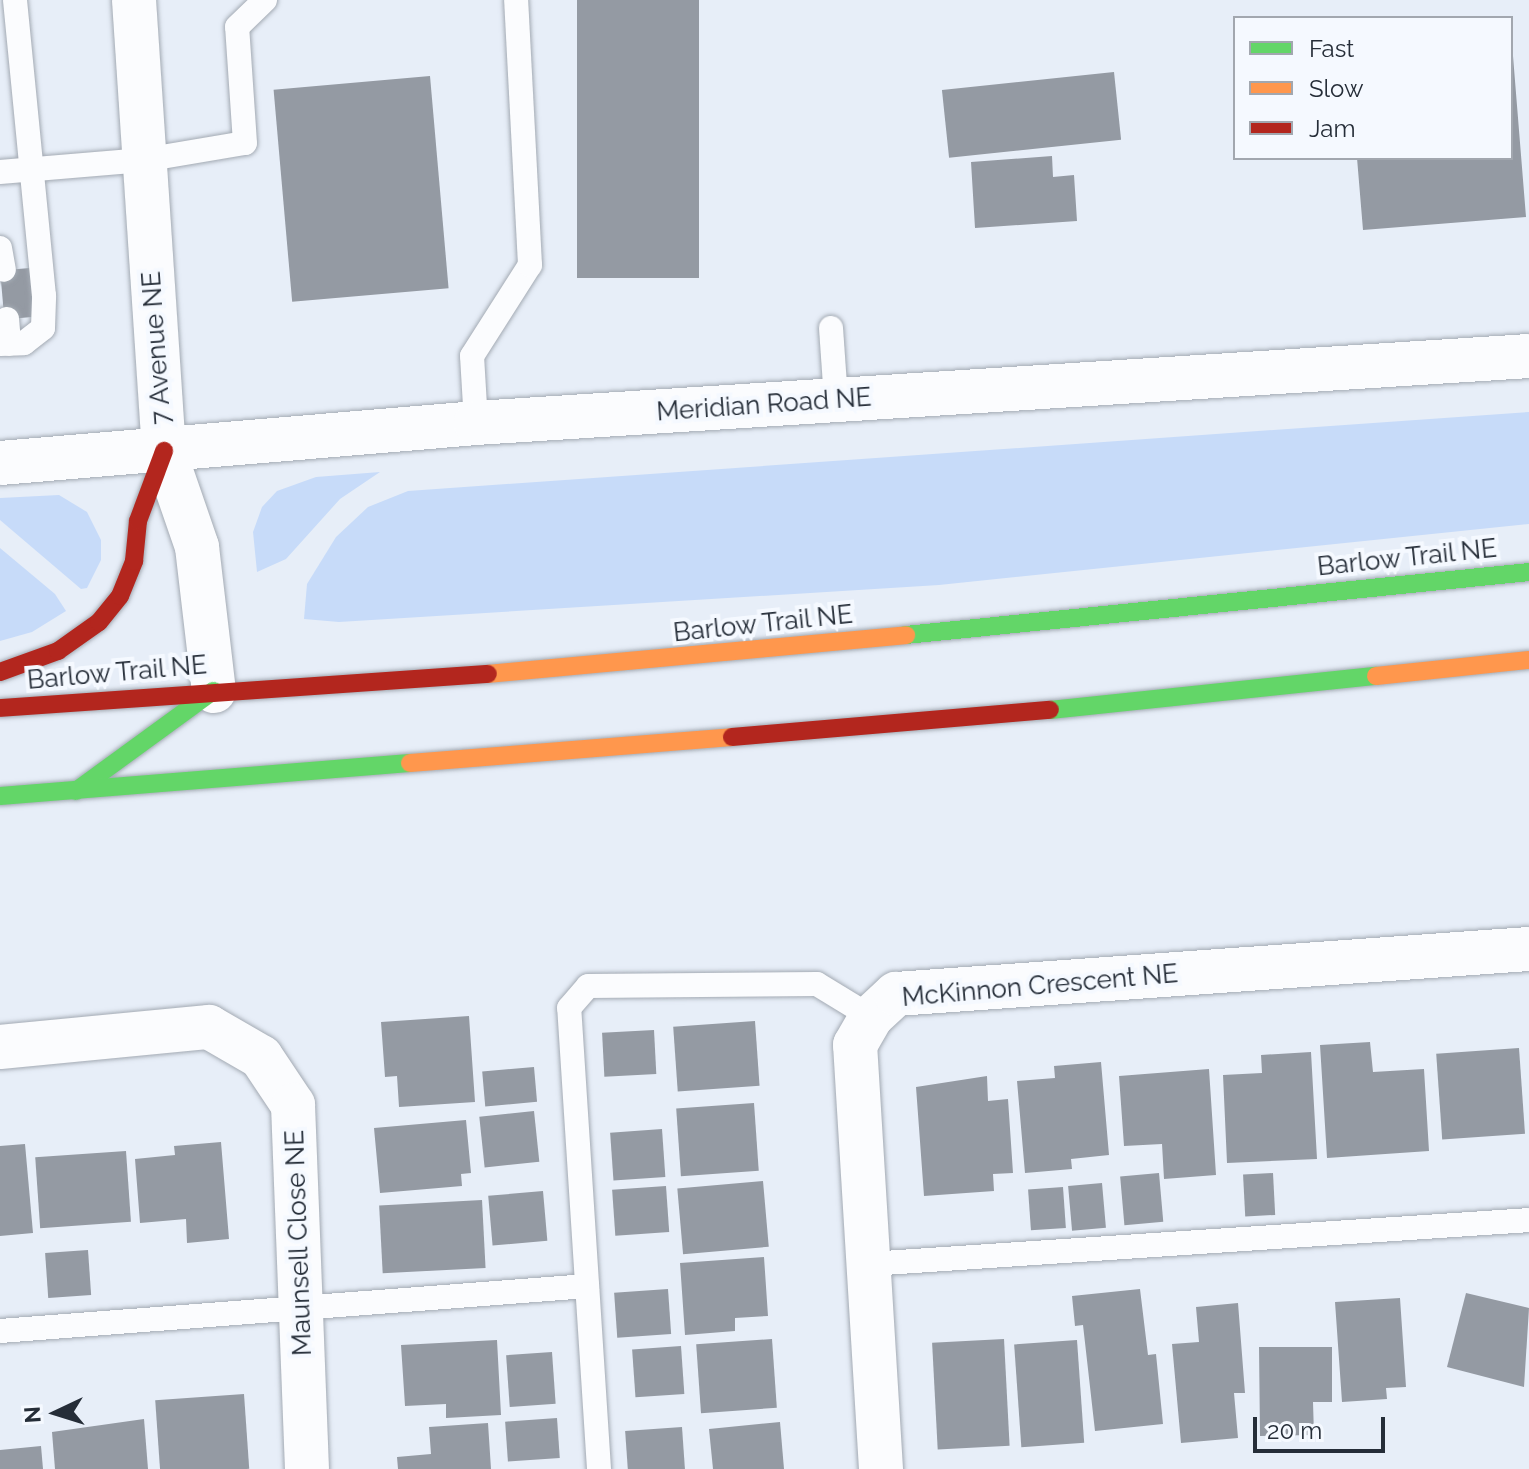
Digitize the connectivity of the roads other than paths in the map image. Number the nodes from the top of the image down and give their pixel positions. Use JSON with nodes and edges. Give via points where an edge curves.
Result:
{"nodes":[{"id":1,"x":15,"y":0,"type":"edge"},
{"id":2,"x":134,"y":0,"type":"edge"},
{"id":3,"x":265,"y":0,"type":"edge"},
{"id":4,"x":516,"y":0,"type":"edge"},
{"id":5,"x":144,"y":160,"type":"junction"},
{"id":6,"x":28,"y":170,"type":"junction"},
{"id":7,"x":0,"y":172,"type":"edge"},
{"id":8,"x":7,"y":319,"type":"dead end"},
{"id":9,"x":831,"y":328,"type":"dead end"},
{"id":10,"x":4,"y":344,"type":"edge"},
{"id":11,"x":1529,"y":356,"type":"edge"},
{"id":12,"x":836,"y":400,"type":"junction"},
{"id":13,"x":476,"y":423,"type":"junction"},
{"id":14,"x":164,"y":451,"type":"junction"},
{"id":15,"x":0,"y":463,"type":"edge"},
{"id":16,"x":1529,"y":572,"type":"edge"},
{"id":17,"x":1529,"y":660,"type":"edge"},
{"id":18,"x":0,"y":672,"type":"edge"},
{"id":19,"x":214,"y":691,"type":"junction"},
{"id":20,"x":0,"y":708,"type":"edge"},
{"id":21,"x":76,"y":791,"type":"junction"},
{"id":22,"x":0,"y":796,"type":"edge"},
{"id":23,"x":1529,"y":949,"type":"edge"},
{"id":24,"x":871,"y":1017,"type":"junction"},
{"id":25,"x":0,"y":1047,"type":"edge"},
{"id":26,"x":1529,"y":1220,"type":"edge"},
{"id":27,"x":869,"y":1264,"type":"junction"},
{"id":28,"x":587,"y":1286,"type":"junction"},
{"id":29,"x":301,"y":1309,"type":"junction"},
{"id":30,"x":0,"y":1331,"type":"edge"},
{"id":31,"x":307,"y":1469,"type":"edge"},
{"id":32,"x":599,"y":1469,"type":"edge"},
{"id":33,"x":881,"y":1469,"type":"edge"}],
"edges":[{"from":1,"to":6,"type":"lane"},
{"from":2,"to":5,"type":"street","name":"7 Avenue NE"},
{"from":3,"to":5,"type":"lane","via":[[237,27],[245,143]]},
{"from":4,"to":13,"type":"lane","via":[[530,265],[472,356]]},
{"from":5,"to":6,"type":"lane"},
{"from":5,"to":14,"type":"street","name":"7 Avenue NE"},
{"from":6,"to":7,"type":"lane"},
{"from":6,"to":10,"type":"lane","via":[[44,296],[43,328],[24,343]]},
{"from":8,"to":10,"type":"lane"},
{"from":9,"to":12,"type":"lane"},
{"from":11,"to":12,"type":"street","name":"Meridian Road NE"},
{"from":12,"to":13,"type":"street","name":"Meridian Road NE"},
{"from":13,"to":14,"type":"street","name":"Meridian Road NE"},
{"from":14,"to":15,"type":"street","name":"Meridian Road NE"},
{"from":14,"to":18,"type":"main road","via":[[138,521],[134,561],[120,596],[99,622],[58,651]]},
{"from":14,"to":19,"type":"street","name":"7 Avenue NE","via":[[197,547]]},
{"from":16,"to":19,"type":"main road","name":"Barlow Trail NE","via":[[595,666]]},
{"from":17,"to":21,"type":"main road","via":[[979,717]]},
{"from":19,"to":20,"type":"main road","name":"Barlow Trail NE"},
{"from":19,"to":21,"type":"main road"},
{"from":21,"to":22,"type":"main road"},
{"from":23,"to":24,"type":"street","name":"McKinnon Crescent NE","via":[[896,994]]},
{"from":24,"to":27,"type":"street","name":"McKinnon Crescent NE","via":[[855,1045]]},
{"from":24,"to":28,"type":"lane","via":[[817,984],[588,986],[569,1008]]},
{"from":25,"to":29,"type":"street","name":"Maunsell Close NE","via":[[209,1027],[261,1057],[293,1105]]},
{"from":26,"to":27,"type":"lane"},
{"from":27,"to":33,"type":"street","name":"McKinnon Crescent NE"},
{"from":28,"to":29,"type":"lane"},
{"from":28,"to":32,"type":"lane"},
{"from":29,"to":30,"type":"lane"},
{"from":29,"to":31,"type":"street","name":"Maunsell Close NE"}]}
